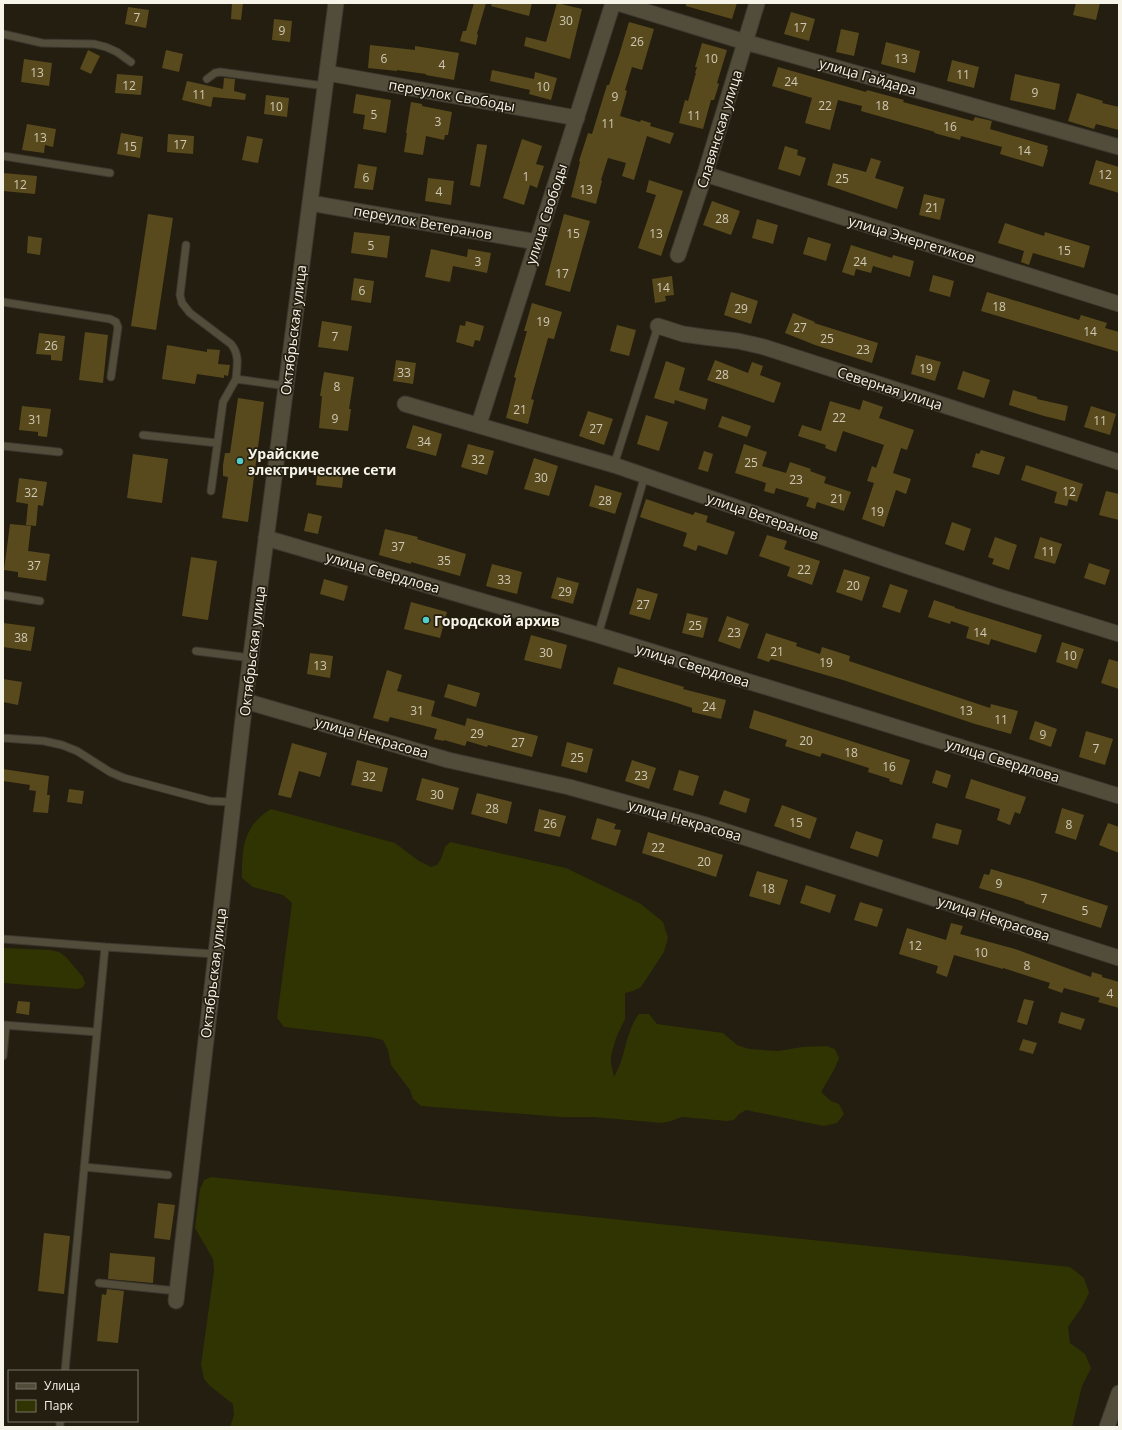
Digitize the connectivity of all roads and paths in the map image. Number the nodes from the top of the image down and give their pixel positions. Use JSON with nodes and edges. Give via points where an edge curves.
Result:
{"nodes":[{"id":1,"x":336,"y":3,"type":"edge"},
{"id":2,"x":613,"y":3,"type":"edge"},
{"id":3,"x":618,"y":3,"type":"edge"},
{"id":4,"x":757,"y":3,"type":"edge"},
{"id":5,"x":3,"y":34,"type":"edge"},
{"id":6,"x":745,"y":42,"type":"junction"},
{"id":7,"x":131,"y":62,"type":"dead end"},
{"id":8,"x":207,"y":79,"type":"dead end"},
{"id":9,"x":326,"y":79,"type":"junction"},
{"id":10,"x":577,"y":118,"type":"junction"},
{"id":11,"x":1119,"y":147,"type":"edge"},
{"id":12,"x":3,"y":156,"type":"edge"},
{"id":13,"x":110,"y":173,"type":"dead end"},
{"id":14,"x":706,"y":174,"type":"junction"},
{"id":15,"x":310,"y":203,"type":"junction"},
{"id":16,"x":537,"y":242,"type":"junction"},
{"id":17,"x":186,"y":245,"type":"dead end"},
{"id":18,"x":678,"y":255,"type":"dead end"},
{"id":19,"x":3,"y":302,"type":"edge"},
{"id":20,"x":1119,"y":304,"type":"edge"},
{"id":21,"x":658,"y":326,"type":"joint"},
{"id":22,"x":111,"y":377,"type":"dead end"},
{"id":23,"x":236,"y":379,"type":"junction"},
{"id":24,"x":286,"y":386,"type":"junction"},
{"id":25,"x":405,"y":404,"type":"dead end"},
{"id":26,"x":479,"y":424,"type":"junction"},
{"id":27,"x":143,"y":435,"type":"dead end"},
{"id":28,"x":218,"y":443,"type":"junction"},
{"id":29,"x":3,"y":446,"type":"edge"},
{"id":30,"x":59,"y":452,"type":"dead end"},
{"id":31,"x":1119,"y":462,"type":"edge"},
{"id":32,"x":614,"y":465,"type":"junction"},
{"id":33,"x":645,"y":475,"type":"junction"},
{"id":34,"x":211,"y":490,"type":"dead end"},
{"id":35,"x":266,"y":538,"type":"junction"},
{"id":36,"x":3,"y":595,"type":"edge"},
{"id":37,"x":40,"y":601,"type":"dead end"},
{"id":38,"x":1119,"y":634,"type":"edge"},
{"id":39,"x":598,"y":635,"type":"junction"},
{"id":40,"x":196,"y":651,"type":"dead end"},
{"id":41,"x":250,"y":658,"type":"junction"},
{"id":42,"x":245,"y":701,"type":"junction"},
{"id":43,"x":3,"y":738,"type":"edge"},
{"id":44,"x":1119,"y":796,"type":"edge"},
{"id":45,"x":233,"y":802,"type":"junction"},
{"id":46,"x":3,"y":939,"type":"edge"},
{"id":47,"x":105,"y":947,"type":"junction"},
{"id":48,"x":215,"y":954,"type":"junction"},
{"id":49,"x":1119,"y":958,"type":"edge"},
{"id":50,"x":4,"y":1025,"type":"edge"},
{"id":51,"x":97,"y":1032,"type":"junction"},
{"id":52,"x":3,"y":1056,"type":"edge"},
{"id":53,"x":84,"y":1166,"type":"junction"},
{"id":54,"x":168,"y":1175,"type":"dead end"},
{"id":55,"x":99,"y":1284,"type":"dead end"},
{"id":56,"x":177,"y":1296,"type":"joint"},
{"id":57,"x":65,"y":1370,"type":"edge"},
{"id":58,"x":1119,"y":1393,"type":"edge"},
{"id":59,"x":1107,"y":1427,"type":"edge"}],
"edges":[{"from":1,"to":9,"type":"street","name":"Октябрьская улица"},
{"from":2,"to":10,"type":"street","name":"улица Свободы"},
{"from":3,"to":6,"type":"street","name":"улица Гайдара"},
{"from":4,"to":6,"type":"street","name":"Славянская улица"},
{"from":5,"to":7,"type":"lane","via":[[42,43],[94,44],[117,52]]},
{"from":6,"to":11,"type":"street","name":"улица Гайдара"},
{"from":6,"to":14,"type":"street","name":"Славянская улица"},
{"from":8,"to":9,"type":"lane","via":[[220,72]]},
{"from":9,"to":10,"type":"street","name":"переулок Свободы"},
{"from":9,"to":15,"type":"street","name":"Октябрьская улица"},
{"from":10,"to":16,"type":"street","name":"улица Свободы"},
{"from":12,"to":13,"type":"lane"},
{"from":14,"to":18,"type":"street","name":"Славянская улица"},
{"from":14,"to":20,"type":"street","name":"улица Энергетиков"},
{"from":15,"to":16,"type":"street","name":"переулок Ветеранов"},
{"from":15,"to":24,"type":"street","name":"Октябрьская улица"},
{"from":16,"to":26,"type":"street","name":"улица Свободы"},
{"from":17,"to":23,"type":"lane","via":[[180,295],[182,303],[190,313],[236,349]]},
{"from":19,"to":22,"type":"lane","via":[[116,322],[118,327]]},
{"from":21,"to":31,"type":"street","name":"Северная улица","via":[[683,334],[764,347]]},
{"from":21,"to":32,"type":"lane"},
{"from":23,"to":24,"type":"lane"},
{"from":23,"to":28,"type":"lane","via":[[223,402]]},
{"from":24,"to":35,"type":"street","name":"Октябрьская улица"},
{"from":25,"to":26,"type":"street","name":"улица Ветеранов"},
{"from":26,"to":32,"type":"street","name":"улица Ветеранов"},
{"from":27,"to":28,"type":"lane"},
{"from":28,"to":34,"type":"lane"},
{"from":29,"to":30,"type":"lane"},
{"from":32,"to":33,"type":"street","name":"улица Ветеранов"},
{"from":33,"to":38,"type":"street","name":"улица Ветеранов","via":[[889,560]]},
{"from":33,"to":39,"type":"lane"},
{"from":35,"to":39,"type":"street","name":"улица Свердлова"},
{"from":35,"to":41,"type":"street","name":"Октябрьская улица"},
{"from":36,"to":37,"type":"lane"},
{"from":39,"to":44,"type":"street","name":"улица Свердлова"},
{"from":40,"to":41,"type":"lane"},
{"from":41,"to":42,"type":"street","name":"Октябрьская улица"},
{"from":42,"to":45,"type":"street","name":"Октябрьская улица"},
{"from":42,"to":49,"type":"street","name":"улица Некрасова","via":[[448,760],[569,787],[706,825]]},
{"from":43,"to":45,"type":"lane","via":[[62,745],[124,778],[210,801]]},
{"from":45,"to":48,"type":"street","name":"Октябрьская улица"},
{"from":46,"to":47,"type":"lane"},
{"from":47,"to":48,"type":"lane"},
{"from":47,"to":51,"type":"lane"},
{"from":48,"to":56,"type":"street","name":"Октябрьская улица"},
{"from":50,"to":51,"type":"lane"},
{"from":50,"to":52,"type":"lane"},
{"from":51,"to":53,"type":"lane"},
{"from":53,"to":54,"type":"lane"},
{"from":53,"to":57,"type":"lane"},
{"from":55,"to":56,"type":"lane"},
{"from":58,"to":59,"type":"street"}]}
